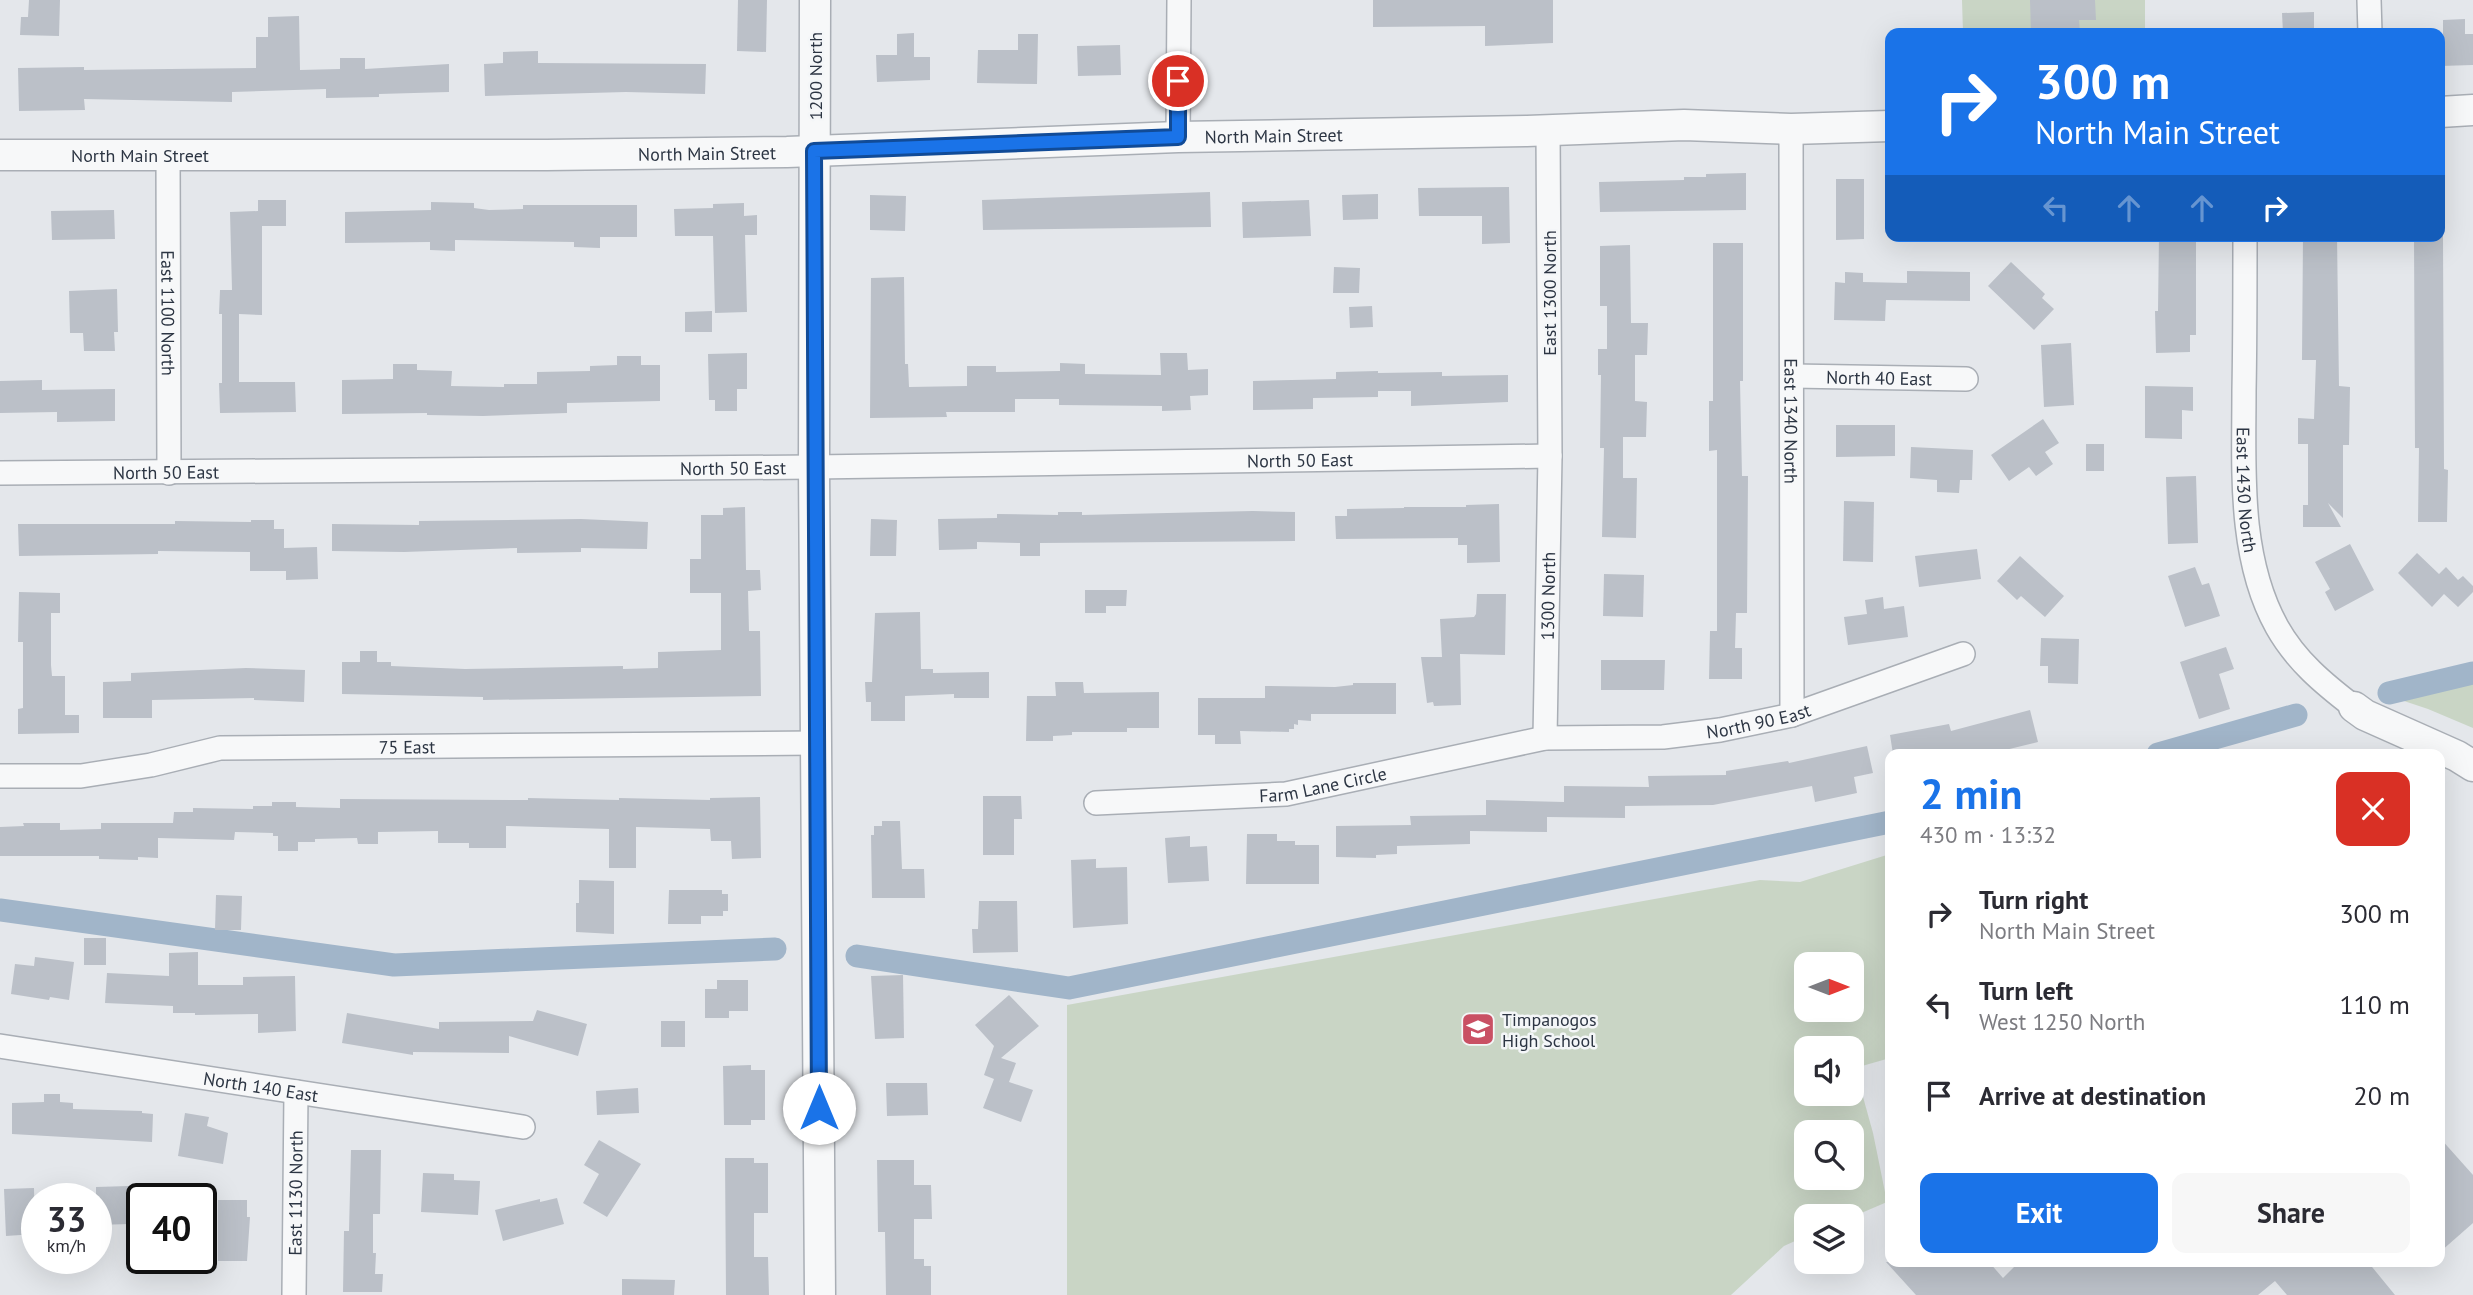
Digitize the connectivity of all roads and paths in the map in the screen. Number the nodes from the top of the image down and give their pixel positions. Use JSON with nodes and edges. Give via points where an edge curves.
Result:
{"nodes":[{"id":1,"x":816,"y":0,"type":"edge"},
{"id":2,"x":1179,"y":0,"type":"edge"},
{"id":3,"x":2369,"y":0,"type":"edge"},
{"id":4,"x":2370,"y":28,"type":"edge"},
{"id":5,"x":2473,"y":110,"type":"edge"},
{"id":6,"x":2445,"y":112,"type":"edge"},
{"id":7,"x":1885,"y":126,"type":"edge"},
{"id":8,"x":1791,"y":129,"type":"junction"},
{"id":9,"x":1548,"y":131,"type":"junction"},
{"id":10,"x":1178,"y":137,"type":"junction"},
{"id":11,"x":814,"y":151,"type":"junction"},
{"id":12,"x":167,"y":154,"type":"junction"},
{"id":13,"x":0,"y":155,"type":"edge"},
{"id":14,"x":2245,"y":242,"type":"edge"},
{"id":15,"x":1793,"y":376,"type":"junction"},
{"id":16,"x":1966,"y":379,"type":"dead end"},
{"id":17,"x":1550,"y":456,"type":"junction"},
{"id":18,"x":814,"y":467,"type":"junction"},
{"id":19,"x":0,"y":473,"type":"edge"},
{"id":20,"x":169,"y":473,"type":"junction"},
{"id":21,"x":1963,"y":654,"type":"dead end"},
{"id":22,"x":2354,"y":707,"type":"joint"},
{"id":23,"x":1792,"y":715,"type":"junction"},
{"id":24,"x":1545,"y":738,"type":"junction"},
{"id":25,"x":817,"y":743,"type":"junction"},
{"id":26,"x":2439,"y":749,"type":"edge"},
{"id":27,"x":2445,"y":752,"type":"edge"},
{"id":28,"x":2473,"y":766,"type":"edge"},
{"id":29,"x":0,"y":776,"type":"edge"},
{"id":30,"x":1096,"y":803,"type":"dead end"},
{"id":31,"x":0,"y":1046,"type":"edge"},
{"id":32,"x":296,"y":1092,"type":"junction"},
{"id":33,"x":523,"y":1127,"type":"dead end"},
{"id":34,"x":294,"y":1295,"type":"edge"},
{"id":35,"x":820,"y":1295,"type":"edge"}],
"edges":[{"from":1,"to":11,"type":"street","name":"1200 North"},
{"from":2,"to":10,"type":"street"},
{"from":3,"to":4,"type":"street"},
{"from":5,"to":6,"type":"street"},
{"from":7,"to":8,"type":"street","name":"North Main Street"},
{"from":8,"to":9,"type":"street","name":"North Main Street","via":[[1684,125]]},
{"from":8,"to":15,"type":"street","name":"East 1340 North"},
{"from":9,"to":10,"type":"street","name":"North Main Street"},
{"from":9,"to":17,"type":"street","name":"East 1300 North"},
{"from":10,"to":11,"type":"street","name":"North Main Street"},
{"from":11,"to":12,"type":"street","name":"North Main Street"},
{"from":11,"to":18,"type":"street","name":"1200 North"},
{"from":12,"to":13,"type":"street","name":"North Main Street"},
{"from":12,"to":20,"type":"street","name":"East 1100 North"},
{"from":14,"to":22,"type":"street","name":"East 1430 North","via":[[2244,464],[2251,549],[2277,627],[2301,662]]},
{"from":15,"to":16,"type":"street","name":"North 40 East"},
{"from":15,"to":23,"type":"street","name":"East 1340 North"},
{"from":17,"to":18,"type":"street","name":"North 50 East"},
{"from":17,"to":24,"type":"street","name":"1300 North"},
{"from":18,"to":20,"type":"street","name":"North 50 East"},
{"from":18,"to":25,"type":"street","name":"1200 North"},
{"from":19,"to":20,"type":"street","name":"North 50 East"},
{"from":21,"to":23,"type":"street","name":"North 90 East"},
{"from":22,"to":26,"type":"street"},
{"from":23,"to":24,"type":"street","name":"North 90 East","via":[[1663,737]]},
{"from":24,"to":30,"type":"street","name":"Farm Lane Circle","via":[[1286,794]]},
{"from":25,"to":29,"type":"street","name":"75 East","via":[[220,748],[81,776]]},
{"from":25,"to":35,"type":"street","name":"1200 North"},
{"from":27,"to":28,"type":"street"},
{"from":31,"to":32,"type":"street","name":"North 140 East"},
{"from":32,"to":33,"type":"street","name":"North 140 East"},
{"from":32,"to":34,"type":"street","name":"East 1130 North"}]}
